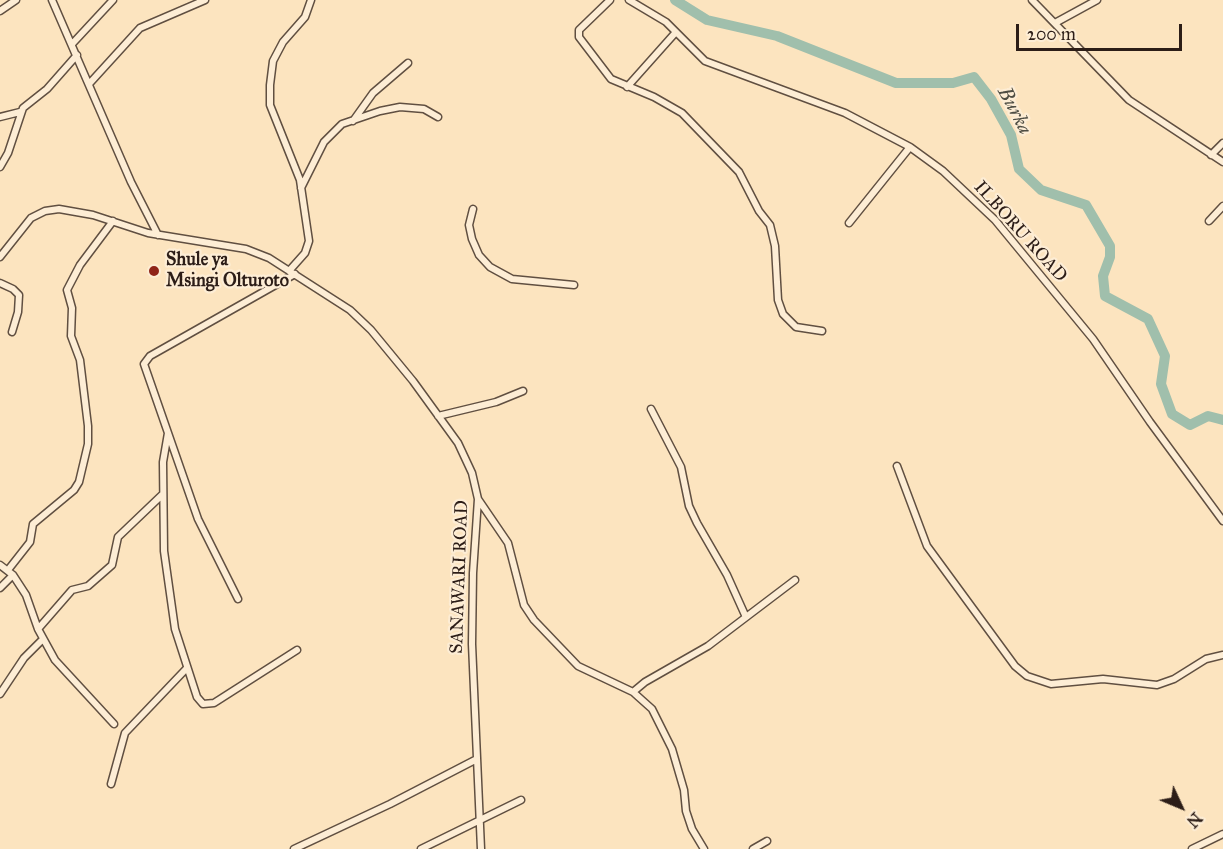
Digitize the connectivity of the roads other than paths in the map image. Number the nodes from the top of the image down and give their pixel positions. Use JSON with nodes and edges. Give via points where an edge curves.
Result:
{"nodes":[{"id":1,"x":16,"y":0,"type":"edge"},
{"id":2,"x":52,"y":0,"type":"edge"},
{"id":3,"x":113,"y":0,"type":"edge"},
{"id":4,"x":205,"y":0,"type":"edge"},
{"id":5,"x":311,"y":0,"type":"edge"},
{"id":6,"x":610,"y":0,"type":"edge"},
{"id":7,"x":629,"y":0,"type":"edge"},
{"id":8,"x":1032,"y":0,"type":"edge"},
{"id":9,"x":1097,"y":0,"type":"edge"},
{"id":10,"x":0,"y":12,"type":"edge"},
{"id":11,"x":1054,"y":23,"type":"junction"},
{"id":12,"x":675,"y":32,"type":"junction"},
{"id":13,"x":73,"y":44,"type":"junction"},
{"id":14,"x":77,"y":55,"type":"junction"},
{"id":15,"x":408,"y":63,"type":"dead end"},
{"id":16,"x":89,"y":84,"type":"junction"},
{"id":17,"x":627,"y":87,"type":"junction"},
{"id":18,"x":20,"y":112,"type":"junction"},
{"id":19,"x":0,"y":117,"type":"edge"},
{"id":20,"x":438,"y":117,"type":"dead end"},
{"id":21,"x":353,"y":121,"type":"junction"},
{"id":22,"x":1223,"y":143,"type":"edge"},
{"id":23,"x":910,"y":147,"type":"junction"},
{"id":24,"x":1211,"y":155,"type":"junction"},
{"id":25,"x":1223,"y":162,"type":"edge"},
{"id":26,"x":0,"y":167,"type":"edge"},
{"id":27,"x":300,"y":189,"type":"junction"},
{"id":28,"x":1223,"y":206,"type":"edge"},
{"id":29,"x":473,"y":209,"type":"dead end"},
{"id":30,"x":113,"y":221,"type":"junction"},
{"id":31,"x":1209,"y":221,"type":"dead end"},
{"id":32,"x":849,"y":223,"type":"dead end"},
{"id":33,"x":158,"y":235,"type":"junction"},
{"id":34,"x":0,"y":257,"type":"edge"},
{"id":35,"x":292,"y":272,"type":"junction"},
{"id":36,"x":0,"y":283,"type":"edge"},
{"id":37,"x":574,"y":285,"type":"dead end"},
{"id":38,"x":822,"y":331,"type":"dead end"},
{"id":39,"x":12,"y":332,"type":"dead end"},
{"id":40,"x":523,"y":391,"type":"dead end"},
{"id":41,"x":651,"y":410,"type":"dead end"},
{"id":42,"x":438,"y":416,"type":"junction"},
{"id":43,"x":168,"y":433,"type":"junction"},
{"id":44,"x":897,"y":466,"type":"dead end"},
{"id":45,"x":163,"y":494,"type":"junction"},
{"id":46,"x":478,"y":499,"type":"junction"},
{"id":47,"x":1223,"y":521,"type":"edge"},
{"id":48,"x":0,"y":565,"type":"edge"},
{"id":49,"x":11,"y":573,"type":"junction"},
{"id":50,"x":795,"y":580,"type":"dead end"},
{"id":51,"x":0,"y":588,"type":"edge"},
{"id":52,"x":238,"y":599,"type":"dead end"},
{"id":53,"x":745,"y":615,"type":"junction"},
{"id":54,"x":38,"y":630,"type":"junction"},
{"id":55,"x":43,"y":639,"type":"junction"},
{"id":56,"x":297,"y":650,"type":"dead end"},
{"id":57,"x":1223,"y":655,"type":"edge"},
{"id":58,"x":186,"y":669,"type":"junction"},
{"id":59,"x":633,"y":692,"type":"junction"},
{"id":60,"x":0,"y":694,"type":"edge"},
{"id":61,"x":114,"y":724,"type":"dead end"},
{"id":62,"x":475,"y":760,"type":"junction"},
{"id":63,"x":111,"y":784,"type":"dead end"},
{"id":64,"x":520,"y":800,"type":"dead end"},
{"id":65,"x":479,"y":819,"type":"junction"},
{"id":66,"x":1223,"y":834,"type":"edge"},
{"id":67,"x":767,"y":841,"type":"dead end"},
{"id":68,"x":294,"y":849,"type":"edge"},
{"id":69,"x":421,"y":849,"type":"edge"},
{"id":70,"x":481,"y":849,"type":"edge"},
{"id":71,"x":704,"y":849,"type":"edge"},
{"id":72,"x":753,"y":849,"type":"edge"},
{"id":73,"x":1192,"y":849,"type":"edge"}],
"edges":[{"from":1,"to":10,"type":"street"},
{"from":2,"to":13,"type":"street"},
{"from":3,"to":13,"type":"street"},
{"from":4,"to":16,"type":"street","via":[[140,28]]},
{"from":5,"to":27,"type":"street","via":[[305,17],[273,60],[269,95]]},
{"from":6,"to":17,"type":"street","via":[[578,32],[611,79]]},
{"from":7,"to":12,"type":"street","name":"ILBORU ROAD","via":[[660,17]]},
{"from":8,"to":11,"type":"street"},
{"from":9,"to":11,"type":"street"},
{"from":11,"to":24,"type":"street","via":[[1138,107]]},
{"from":12,"to":17,"type":"street"},
{"from":12,"to":23,"type":"street","name":"ILBORU ROAD","via":[[711,64],[818,102]]},
{"from":13,"to":14,"type":"street"},
{"from":14,"to":16,"type":"street"},
{"from":14,"to":18,"type":"street"},
{"from":15,"to":21,"type":"street","via":[[378,88]]},
{"from":16,"to":33,"type":"street"},
{"from":17,"to":38,"type":"street","via":[[682,113],[743,177],[770,225],[783,314],[796,327]]},
{"from":18,"to":19,"type":"street"},
{"from":18,"to":26,"type":"street"},
{"from":20,"to":21,"type":"street","via":[[424,109],[400,107]]},
{"from":21,"to":27,"type":"street","via":[[342,124],[324,142]]},
{"from":22,"to":24,"type":"street"},
{"from":23,"to":32,"type":"street"},
{"from":23,"to":47,"type":"street","name":"ILBORU ROAD","via":[[955,182],[1013,242],[1110,360]]},
{"from":24,"to":25,"type":"street"},
{"from":27,"to":35,"type":"street","via":[[309,244]]},
{"from":28,"to":31,"type":"street"},
{"from":29,"to":37,"type":"street","via":[[469,225],[472,239],[478,255],[490,267],[512,279]]},
{"from":30,"to":33,"type":"street","name":"SANAWARI ROAD"},
{"from":30,"to":34,"type":"street","name":"SANAWARI ROAD","via":[[65,209],[45,211],[32,218]]},
{"from":30,"to":49,"type":"street","via":[[80,265],[67,290],[72,308],[71,336],[80,360],[88,426],[79,482],[33,524],[30,542]]},
{"from":33,"to":35,"type":"street","name":"SANAWARI ROAD","via":[[246,249]]},
{"from":35,"to":42,"type":"street","name":"SANAWARI ROAD","via":[[363,322]]},
{"from":35,"to":43,"type":"street","via":[[146,361],[143,368]]},
{"from":36,"to":39,"type":"street","via":[[14,289],[18,296]]},
{"from":40,"to":42,"type":"street"},
{"from":41,"to":53,"type":"street","via":[[681,467],[696,523]]},
{"from":42,"to":46,"type":"street","name":"SANAWARI ROAD","via":[[462,451]]},
{"from":43,"to":45,"type":"street"},
{"from":43,"to":52,"type":"street","via":[[198,519]]},
{"from":44,"to":57,"type":"street","via":[[927,546],[1015,666],[1027,676],[1051,684],[1102,679],[1157,685],[1206,659]]},
{"from":45,"to":54,"type":"street","via":[[118,537],[112,565],[88,586],[72,590]]},
{"from":45,"to":58,"type":"street","via":[[164,551],[175,629]]},
{"from":46,"to":59,"type":"street","via":[[508,543],[524,605],[534,620],[578,666]]},
{"from":46,"to":62,"type":"street","name":"SANAWARI ROAD","via":[[473,573]]},
{"from":48,"to":49,"type":"street"},
{"from":49,"to":51,"type":"street"},
{"from":49,"to":54,"type":"street","via":[[26,595]]},
{"from":50,"to":53,"type":"street"},
{"from":53,"to":59,"type":"street","via":[[708,645]]},
{"from":54,"to":55,"type":"street"},
{"from":55,"to":60,"type":"street","via":[[24,658]]},
{"from":55,"to":61,"type":"street","via":[[62,669]]},
{"from":56,"to":58,"type":"street","via":[[208,704],[196,698]]},
{"from":58,"to":63,"type":"street","via":[[125,733]]},
{"from":59,"to":71,"type":"street","via":[[651,708],[667,736],[680,770],[686,811]]},
{"from":62,"to":65,"type":"street","name":"SANAWARI ROAD"},
{"from":62,"to":68,"type":"street"},
{"from":64,"to":65,"type":"street"},
{"from":65,"to":69,"type":"street"},
{"from":65,"to":70,"type":"street","name":"SANAWARI ROAD"},
{"from":66,"to":73,"type":"street"},
{"from":67,"to":72,"type":"street"}]}
